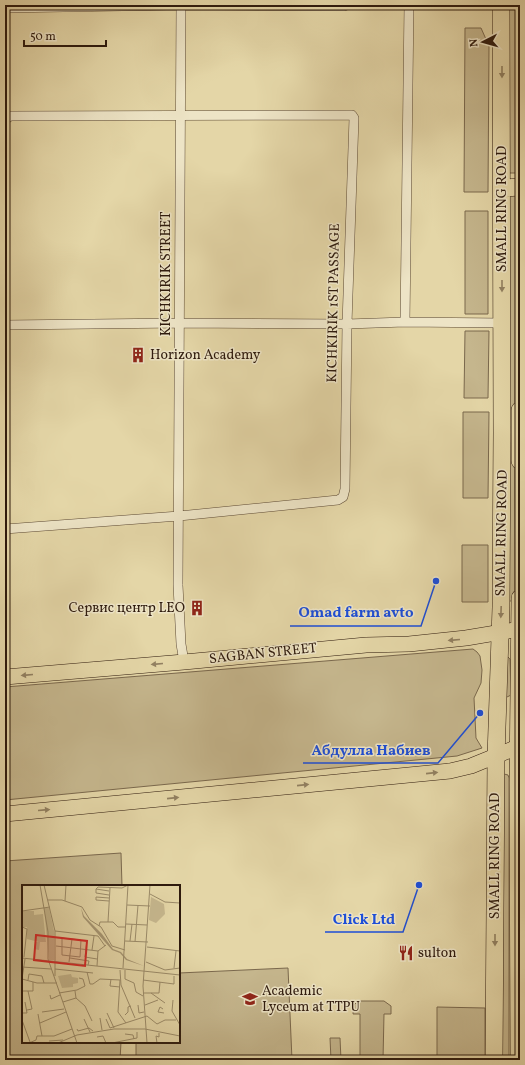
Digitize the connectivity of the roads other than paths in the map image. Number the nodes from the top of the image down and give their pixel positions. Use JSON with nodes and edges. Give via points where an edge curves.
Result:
{"nodes":[{"id":1,"x":181,"y":5,"type":"edge"},
{"id":2,"x":347,"y":5,"type":"edge"},
{"id":3,"x":409,"y":5,"type":"edge"},
{"id":4,"x":501,"y":5,"type":"edge"},
{"id":5,"x":5,"y":8,"type":"edge"},
{"id":6,"x":181,"y":116,"type":"junction"},
{"id":7,"x":5,"y":120,"type":"edge"},
{"id":8,"x":520,"y":187,"type":"edge"},
{"id":9,"x":502,"y":188,"type":"junction"},
{"id":10,"x":405,"y":322,"type":"junction"},
{"id":11,"x":180,"y":323,"type":"junction"},
{"id":12,"x":502,"y":323,"type":"junction"},
{"id":13,"x":347,"y":324,"type":"junction"},
{"id":14,"x":5,"y":325,"type":"edge"},
{"id":15,"x":520,"y":410,"type":"edge"},
{"id":16,"x":502,"y":432,"type":"junction"},
{"id":17,"x":520,"y":432,"type":"edge"},
{"id":18,"x":520,"y":461,"type":"edge"},
{"id":19,"x":179,"y":516,"type":"junction"},
{"id":20,"x":5,"y":529,"type":"edge"},
{"id":21,"x":520,"y":598,"type":"edge"},
{"id":22,"x":520,"y":629,"type":"edge"},
{"id":23,"x":500,"y":633,"type":"junction"},
{"id":24,"x":184,"y":662,"type":"junction"},
{"id":25,"x":5,"y":677,"type":"edge"},
{"id":26,"x":520,"y":746,"type":"edge"},
{"id":27,"x":496,"y":757,"type":"junction"},
{"id":28,"x":450,"y":771,"type":"junction"},
{"id":29,"x":496,"y":775,"type":"junction"},
{"id":30,"x":5,"y":814,"type":"edge"},
{"id":31,"x":494,"y":1060,"type":"edge"},
{"id":32,"x":519,"y":1060,"type":"edge"}],
"edges":[{"from":1,"to":2,"type":"street"},
{"from":1,"to":5,"type":"street"},
{"from":1,"to":6,"type":"street","name":"KICHKIRIK STREET"},
{"from":3,"to":10,"type":"street"},
{"from":4,"to":9,"type":"highway","name":"SMALL RING ROAD","one_way":true},
{"from":6,"to":7,"type":"street","via":[[10,116]]},
{"from":6,"to":11,"type":"street","name":"KICHKIRIK STREET"},
{"from":6,"to":13,"type":"street","name":"KICHKIRIK 1ST PASSAGE","via":[[352,115],[354,118]]},
{"from":8,"to":9,"type":"highway"},
{"from":9,"to":12,"type":"highway","name":"SMALL RING ROAD","one_way":true},
{"from":10,"to":12,"type":"street"},
{"from":10,"to":13,"type":"street"},
{"from":11,"to":13,"type":"street"},
{"from":11,"to":14,"type":"street"},
{"from":11,"to":19,"type":"street","name":"KICHKIRIK STREET"},
{"from":12,"to":16,"type":"highway","name":"SMALL RING ROAD"},
{"from":13,"to":19,"type":"street","name":"KICHKIRIK 1ST PASSAGE","via":[[343,497],[338,500]]},
{"from":15,"to":17,"type":"highway","name":"SMALL RING ROAD"},
{"from":16,"to":17,"type":"highway"},
{"from":16,"to":23,"type":"highway","name":"SMALL RING ROAD","one_way":true},
{"from":17,"to":18,"type":"highway","name":"SMALL RING ROAD"},
{"from":19,"to":20,"type":"street"},
{"from":19,"to":24,"type":"street","name":"KICHKIRIK STREET","via":[[178,585]]},
{"from":21,"to":22,"type":"highway","name":"SMALL RING ROAD"},
{"from":22,"to":23,"type":"main road","name":"SAGBAN STREET"},
{"from":22,"to":26,"type":"highway","name":"SMALL RING ROAD"},
{"from":23,"to":24,"type":"main road","name":"SAGBAN STREET","one_way":true,"via":[[409,644],[366,645]]},
{"from":23,"to":27,"type":"highway","name":"SMALL RING ROAD"},
{"from":24,"to":25,"type":"main road","name":"SAGBAN STREET","one_way":true},
{"from":26,"to":27,"type":"main road"},
{"from":26,"to":32,"type":"highway","name":"SMALL RING ROAD"},
{"from":27,"to":28,"type":"main road"},
{"from":27,"to":29,"type":"highway","name":"SMALL RING ROAD"},
{"from":28,"to":29,"type":"main road","via":[[472,770]]},
{"from":30,"to":28,"type":"main road","one_way":true},
{"from":29,"to":31,"type":"highway","name":"SMALL RING ROAD","one_way":true}]}
